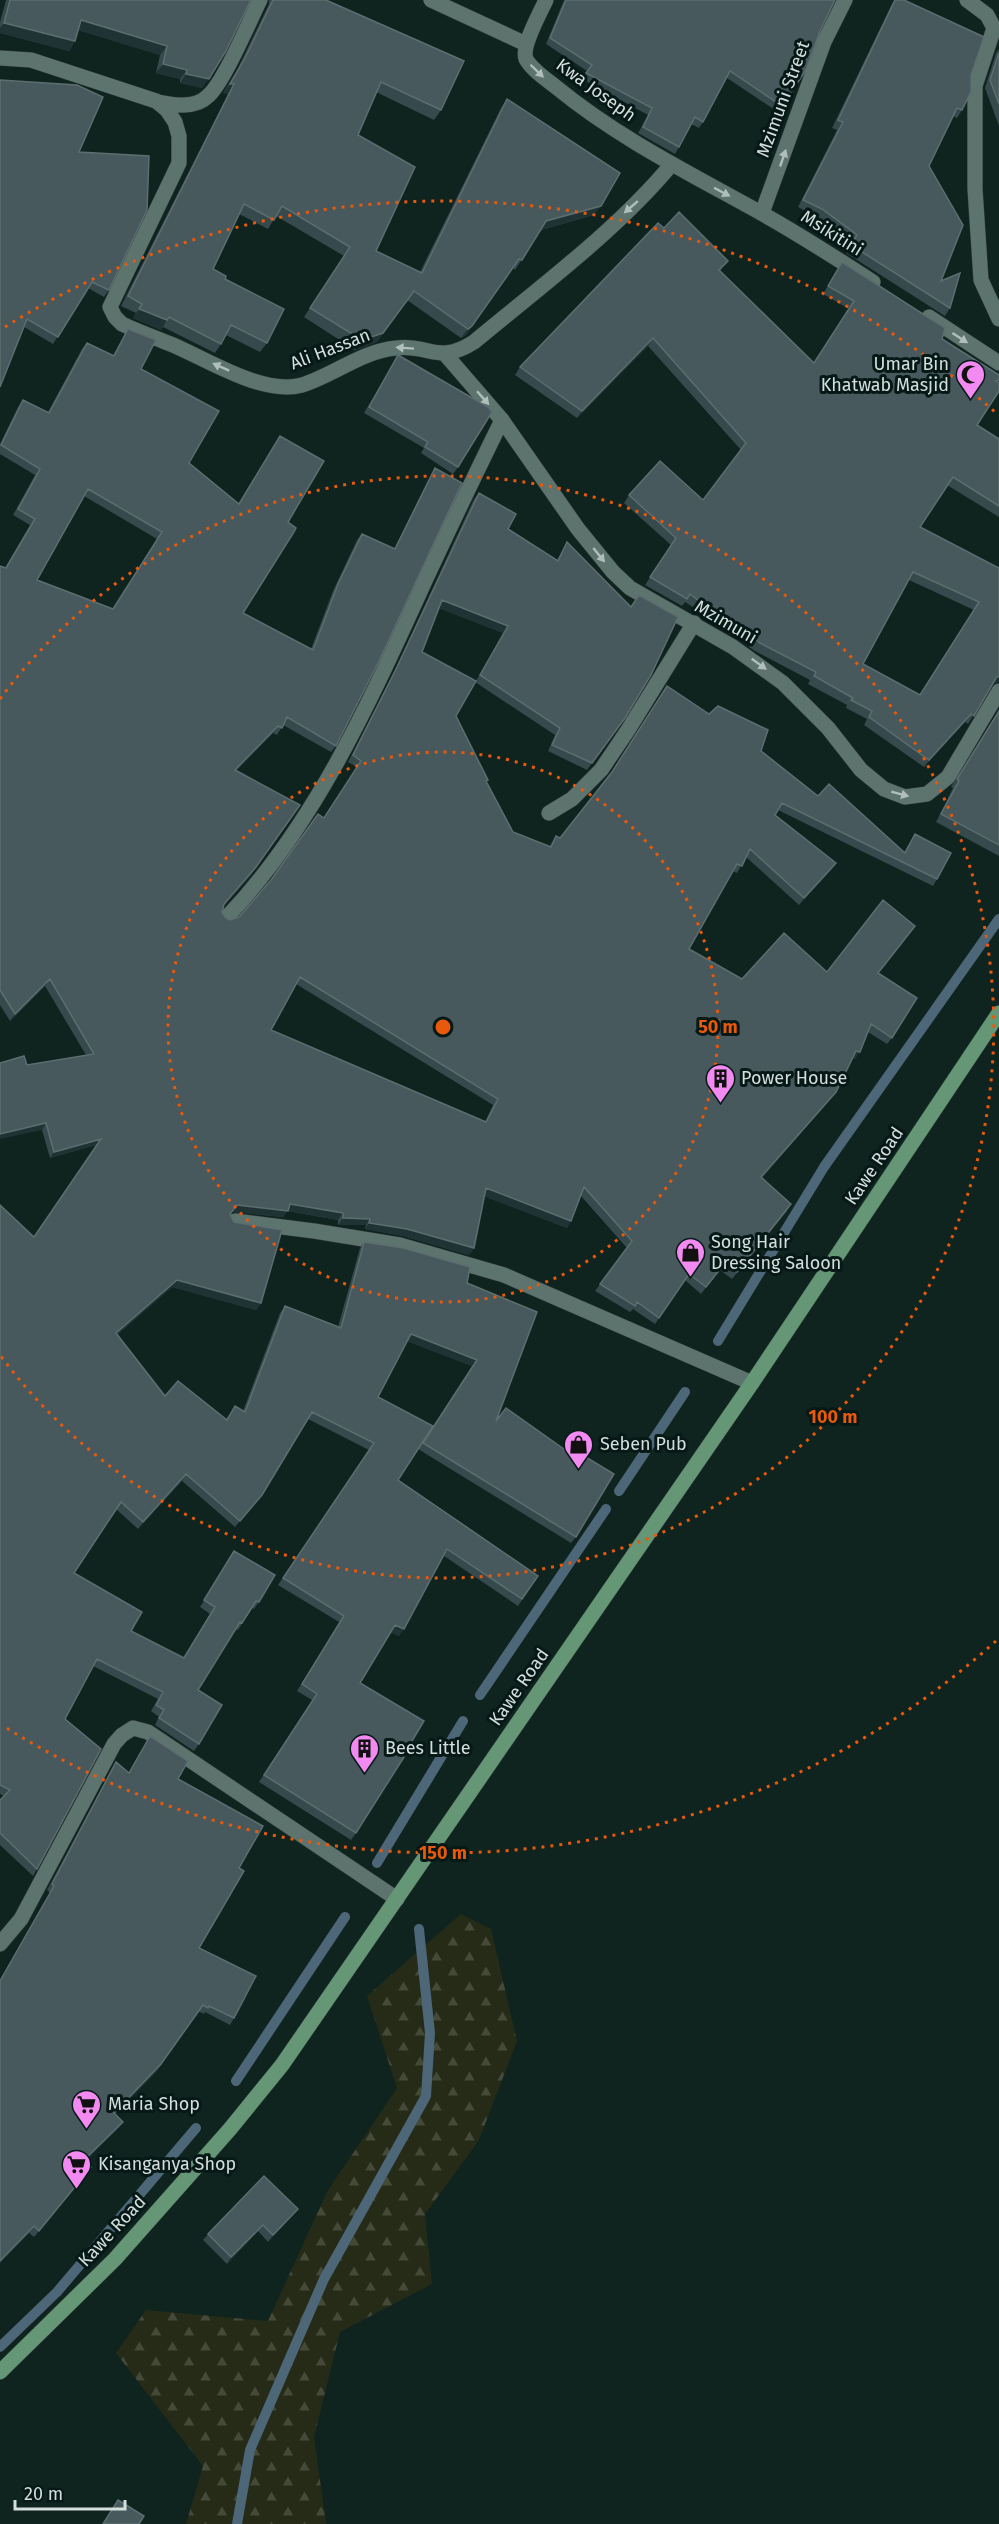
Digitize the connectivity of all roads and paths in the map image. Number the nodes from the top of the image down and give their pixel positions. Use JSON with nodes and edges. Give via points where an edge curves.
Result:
{"nodes":[{"id":1,"x":260,"y":0,"type":"edge"},
{"id":2,"x":431,"y":0,"type":"edge"},
{"id":3,"x":546,"y":0,"type":"edge"},
{"id":4,"x":845,"y":0,"type":"edge"},
{"id":5,"x":967,"y":0,"type":"edge"},
{"id":6,"x":526,"y":44,"type":"junction"},
{"id":7,"x":0,"y":58,"type":"edge"},
{"id":8,"x":156,"y":101,"type":"junction"},
{"id":9,"x":671,"y":165,"type":"junction"},
{"id":10,"x":762,"y":213,"type":"junction"},
{"id":11,"x":882,"y":288,"type":"edge"},
{"id":12,"x":912,"y":306,"type":"edge"},
{"id":13,"x":999,"y":318,"type":"edge"},
{"id":14,"x":445,"y":354,"type":"junction"},
{"id":15,"x":999,"y":363,"type":"edge"},
{"id":16,"x":502,"y":420,"type":"junction"},
{"id":17,"x":694,"y":623,"type":"junction"},
{"id":18,"x":999,"y":691,"type":"edge"},
{"id":19,"x":549,"y":813,"type":"dead end"},
{"id":20,"x":227,"y":917,"type":"edge"},
{"id":21,"x":999,"y":1013,"type":"edge"},
{"id":22,"x":235,"y":1221,"type":"edge"},
{"id":23,"x":752,"y":1383,"type":"junction"},
{"id":24,"x":397,"y":1899,"type":"junction"},
{"id":25,"x":0,"y":1944,"type":"edge"},
{"id":26,"x":0,"y":2372,"type":"edge"}],
"edges":[{"from":1,"to":8,"type":"street","via":[[208,97],[193,104]]},
{"from":2,"to":6,"type":"street"},
{"from":3,"to":6,"type":"street"},
{"from":10,"to":4,"type":"street","name":"Mzimuni Street","one_way":true,"via":[[824,42]]},
{"from":5,"to":13,"type":"street","via":[[987,15],[994,28],[975,86],[975,189],[981,280]]},
{"from":6,"to":9,"type":"street","name":"Kwa Joseph","one_way":true,"via":[[525,57],[547,80],[578,105]]},
{"from":7,"to":8,"type":"street","via":[[31,60]]},
{"from":14,"to":8,"type":"street","name":"Ali Hassan","one_way":true,"via":[[396,347],[301,385],[272,386],[122,324],[110,307],[179,163],[175,122]]},
{"from":9,"to":10,"type":"street","name":"Msikitini","one_way":true},
{"from":9,"to":14,"type":"street","one_way":true,"via":[[647,194],[491,327],[461,350]]},
{"from":10,"to":11,"type":"street","name":"Msikitini"},
{"from":12,"to":15,"type":"street","one_way":true},
{"from":14,"to":16,"type":"street","name":"Mzimuni","one_way":true},
{"from":16,"to":17,"type":"street","name":"Mzimuni","one_way":true,"via":[[613,572],[630,588]]},
{"from":16,"to":20,"type":"street","via":[[354,731],[289,840],[257,885]]},
{"from":17,"to":18,"type":"street","name":"Mzimuni","one_way":true,"via":[[783,683],[828,728],[861,771],[884,789],[905,798],[927,794],[948,777]]},
{"from":17,"to":19,"type":"street","via":[[601,770],[572,800]]},
{"from":21,"to":23,"type":"main road","name":"Kawe Road"},
{"from":22,"to":23,"type":"street","via":[[399,1245],[504,1275]]},
{"from":23,"to":24,"type":"main road","name":"Kawe Road"},
{"from":24,"to":25,"type":"street","via":[[166,1743],[133,1728],[114,1744],[21,1919]]},
{"from":24,"to":26,"type":"main road","name":"Kawe Road","via":[[282,2065],[230,2129],[115,2259]]}]}
